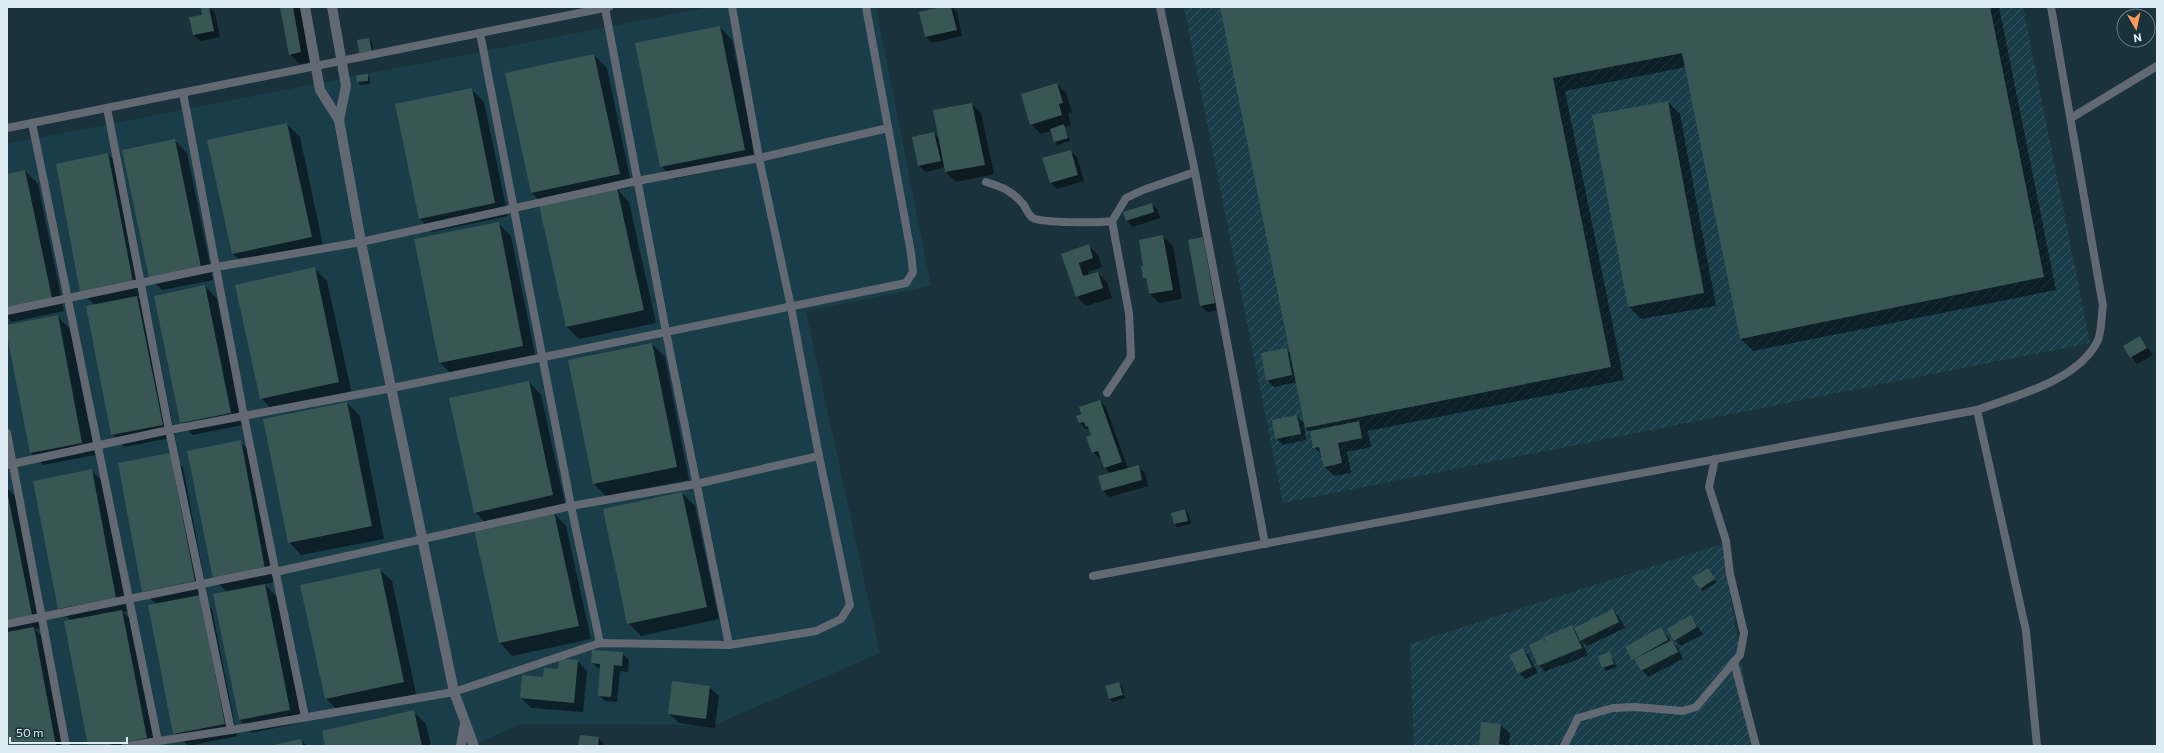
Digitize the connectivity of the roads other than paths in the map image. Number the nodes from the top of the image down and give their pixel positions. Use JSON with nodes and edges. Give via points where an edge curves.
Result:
{"nodes":[{"id":1,"x":305,"y":7,"type":"edge"},
{"id":2,"x":332,"y":7,"type":"edge"},
{"id":3,"x":732,"y":7,"type":"edge"},
{"id":4,"x":866,"y":7,"type":"edge"},
{"id":5,"x":1160,"y":7,"type":"edge"},
{"id":6,"x":2051,"y":7,"type":"edge"},
{"id":7,"x":607,"y":8,"type":"edge"},
{"id":8,"x":480,"y":33,"type":"junction"},
{"id":9,"x":342,"y":61,"type":"junction"},
{"id":10,"x":316,"y":66,"type":"junction"},
{"id":11,"x":2157,"y":66,"type":"edge"},
{"id":12,"x":183,"y":92,"type":"junction"},
{"id":13,"x":107,"y":108,"type":"junction"},
{"id":14,"x":2071,"y":118,"type":"junction"},
{"id":15,"x":339,"y":120,"type":"junction"},
{"id":16,"x":32,"y":123,"type":"junction"},
{"id":17,"x":7,"y":128,"type":"edge"},
{"id":18,"x":888,"y":128,"type":"junction"},
{"id":19,"x":759,"y":158,"type":"junction"},
{"id":20,"x":1195,"y":172,"type":"junction"},
{"id":21,"x":637,"y":181,"type":"junction"},
{"id":22,"x":986,"y":182,"type":"dead end"},
{"id":23,"x":515,"y":208,"type":"junction"},
{"id":24,"x":1112,"y":221,"type":"junction"},
{"id":25,"x":361,"y":242,"type":"junction"},
{"id":26,"x":216,"y":267,"type":"junction"},
{"id":27,"x":142,"y":284,"type":"junction"},
{"id":28,"x":67,"y":299,"type":"junction"},
{"id":29,"x":791,"y":307,"type":"junction"},
{"id":30,"x":7,"y":311,"type":"edge"},
{"id":31,"x":666,"y":332,"type":"junction"},
{"id":32,"x":542,"y":357,"type":"junction"},
{"id":33,"x":392,"y":388,"type":"junction"},
{"id":34,"x":1107,"y":393,"type":"dead end"},
{"id":35,"x":1977,"y":410,"type":"junction"},
{"id":36,"x":244,"y":416,"type":"junction"},
{"id":37,"x":169,"y":430,"type":"junction"},
{"id":38,"x":7,"y":433,"type":"edge"},
{"id":39,"x":97,"y":447,"type":"junction"},
{"id":40,"x":819,"y":456,"type":"junction"},
{"id":41,"x":1715,"y":459,"type":"junction"},
{"id":42,"x":10,"y":465,"type":"edge"},
{"id":43,"x":696,"y":484,"type":"junction"},
{"id":44,"x":571,"y":506,"type":"junction"},
{"id":45,"x":423,"y":539,"type":"junction"},
{"id":46,"x":1265,"y":544,"type":"junction"},
{"id":47,"x":275,"y":570,"type":"junction"},
{"id":48,"x":1093,"y":576,"type":"dead end"},
{"id":49,"x":201,"y":584,"type":"junction"},
{"id":50,"x":130,"y":598,"type":"junction"},
{"id":51,"x":41,"y":618,"type":"junction"},
{"id":52,"x":7,"y":624,"type":"edge"},
{"id":53,"x":600,"y":643,"type":"junction"},
{"id":54,"x":729,"y":645,"type":"junction"},
{"id":55,"x":1734,"y":662,"type":"junction"},
{"id":56,"x":454,"y":692,"type":"junction"},
{"id":57,"x":305,"y":717,"type":"junction"},
{"id":58,"x":465,"y":721,"type":"junction"},
{"id":59,"x":230,"y":730,"type":"junction"},
{"id":60,"x":158,"y":741,"type":"junction"},
{"id":61,"x":66,"y":746,"type":"edge"},
{"id":62,"x":126,"y":746,"type":"edge"},
{"id":63,"x":462,"y":746,"type":"edge"},
{"id":64,"x":474,"y":746,"type":"edge"},
{"id":65,"x":1564,"y":746,"type":"edge"},
{"id":66,"x":1756,"y":746,"type":"edge"},
{"id":67,"x":2037,"y":746,"type":"edge"}],
"edges":[{"from":1,"to":10,"type":"street"},
{"from":2,"to":9,"type":"street"},
{"from":3,"to":19,"type":"lane"},
{"from":4,"to":18,"type":"lane"},
{"from":5,"to":20,"type":"lane"},
{"from":6,"to":14,"type":"lane"},
{"from":7,"to":8,"type":"lane"},
{"from":7,"to":21,"type":"lane"},
{"from":8,"to":9,"type":"lane"},
{"from":8,"to":23,"type":"lane"},
{"from":9,"to":10,"type":"lane"},
{"from":9,"to":15,"type":"street","via":[[346,86]]},
{"from":10,"to":12,"type":"lane"},
{"from":10,"to":15,"type":"street","via":[[320,90]]},
{"from":11,"to":14,"type":"lane"},
{"from":12,"to":13,"type":"lane"},
{"from":12,"to":26,"type":"lane"},
{"from":13,"to":16,"type":"lane"},
{"from":13,"to":27,"type":"lane"},
{"from":14,"to":35,"type":"lane","via":[[2103,306],[2097,342],[2075,368],[2052,381]]},
{"from":15,"to":25,"type":"street"},
{"from":16,"to":17,"type":"lane"},
{"from":16,"to":28,"type":"lane"},
{"from":18,"to":19,"type":"lane"},
{"from":18,"to":29,"type":"lane","via":[[913,272],[906,283]]},
{"from":19,"to":21,"type":"lane"},
{"from":19,"to":29,"type":"lane"},
{"from":20,"to":24,"type":"lane","via":[[1126,198]]},
{"from":20,"to":46,"type":"lane"},
{"from":21,"to":23,"type":"lane"},
{"from":21,"to":31,"type":"lane"},
{"from":22,"to":24,"type":"lane","via":[[1007,188],[1033,218],[1096,224]]},
{"from":23,"to":25,"type":"lane"},
{"from":23,"to":32,"type":"lane"},
{"from":24,"to":34,"type":"lane","via":[[1129,313],[1131,357]]},
{"from":25,"to":26,"type":"lane"},
{"from":25,"to":33,"type":"street"},
{"from":26,"to":27,"type":"lane"},
{"from":26,"to":36,"type":"lane"},
{"from":27,"to":28,"type":"lane"},
{"from":27,"to":37,"type":"lane"},
{"from":28,"to":30,"type":"lane"},
{"from":28,"to":39,"type":"lane"},
{"from":29,"to":31,"type":"lane"},
{"from":29,"to":40,"type":"lane"},
{"from":31,"to":32,"type":"lane"},
{"from":31,"to":43,"type":"lane"},
{"from":32,"to":33,"type":"lane"},
{"from":32,"to":44,"type":"lane"},
{"from":33,"to":36,"type":"lane"},
{"from":33,"to":45,"type":"street"},
{"from":35,"to":41,"type":"lane"},
{"from":35,"to":67,"type":"lane","via":[[2026,631]]},
{"from":36,"to":37,"type":"lane"},
{"from":36,"to":47,"type":"lane"},
{"from":37,"to":39,"type":"lane"},
{"from":37,"to":49,"type":"lane"},
{"from":38,"to":42,"type":"lane"},
{"from":39,"to":42,"type":"lane"},
{"from":39,"to":50,"type":"lane"},
{"from":40,"to":43,"type":"lane"},
{"from":40,"to":54,"type":"lane","via":[[850,605],[841,619],[816,631]]},
{"from":41,"to":46,"type":"lane"},
{"from":41,"to":55,"type":"lane","via":[[1709,487],[1726,541],[1730,574],[1744,633],[1740,655]]},
{"from":42,"to":51,"type":"lane"},
{"from":43,"to":44,"type":"lane"},
{"from":43,"to":54,"type":"lane"},
{"from":44,"to":45,"type":"lane"},
{"from":44,"to":53,"type":"lane"},
{"from":45,"to":47,"type":"lane"},
{"from":45,"to":56,"type":"street"},
{"from":46,"to":48,"type":"lane"},
{"from":47,"to":49,"type":"lane"},
{"from":47,"to":57,"type":"lane"},
{"from":49,"to":50,"type":"lane"},
{"from":49,"to":59,"type":"lane"},
{"from":50,"to":51,"type":"lane"},
{"from":50,"to":60,"type":"lane"},
{"from":51,"to":52,"type":"lane"},
{"from":51,"to":61,"type":"lane"},
{"from":53,"to":54,"type":"lane"},
{"from":53,"to":56,"type":"lane"},
{"from":55,"to":65,"type":"lane","via":[[1696,707],[1683,711],[1613,708],[1578,718]]},
{"from":55,"to":66,"type":"lane"},
{"from":56,"to":57,"type":"lane"},
{"from":56,"to":58,"type":"street"},
{"from":57,"to":59,"type":"lane"},
{"from":58,"to":63,"type":"street"},
{"from":58,"to":64,"type":"street"},
{"from":59,"to":60,"type":"lane"},
{"from":60,"to":62,"type":"lane"}]}
